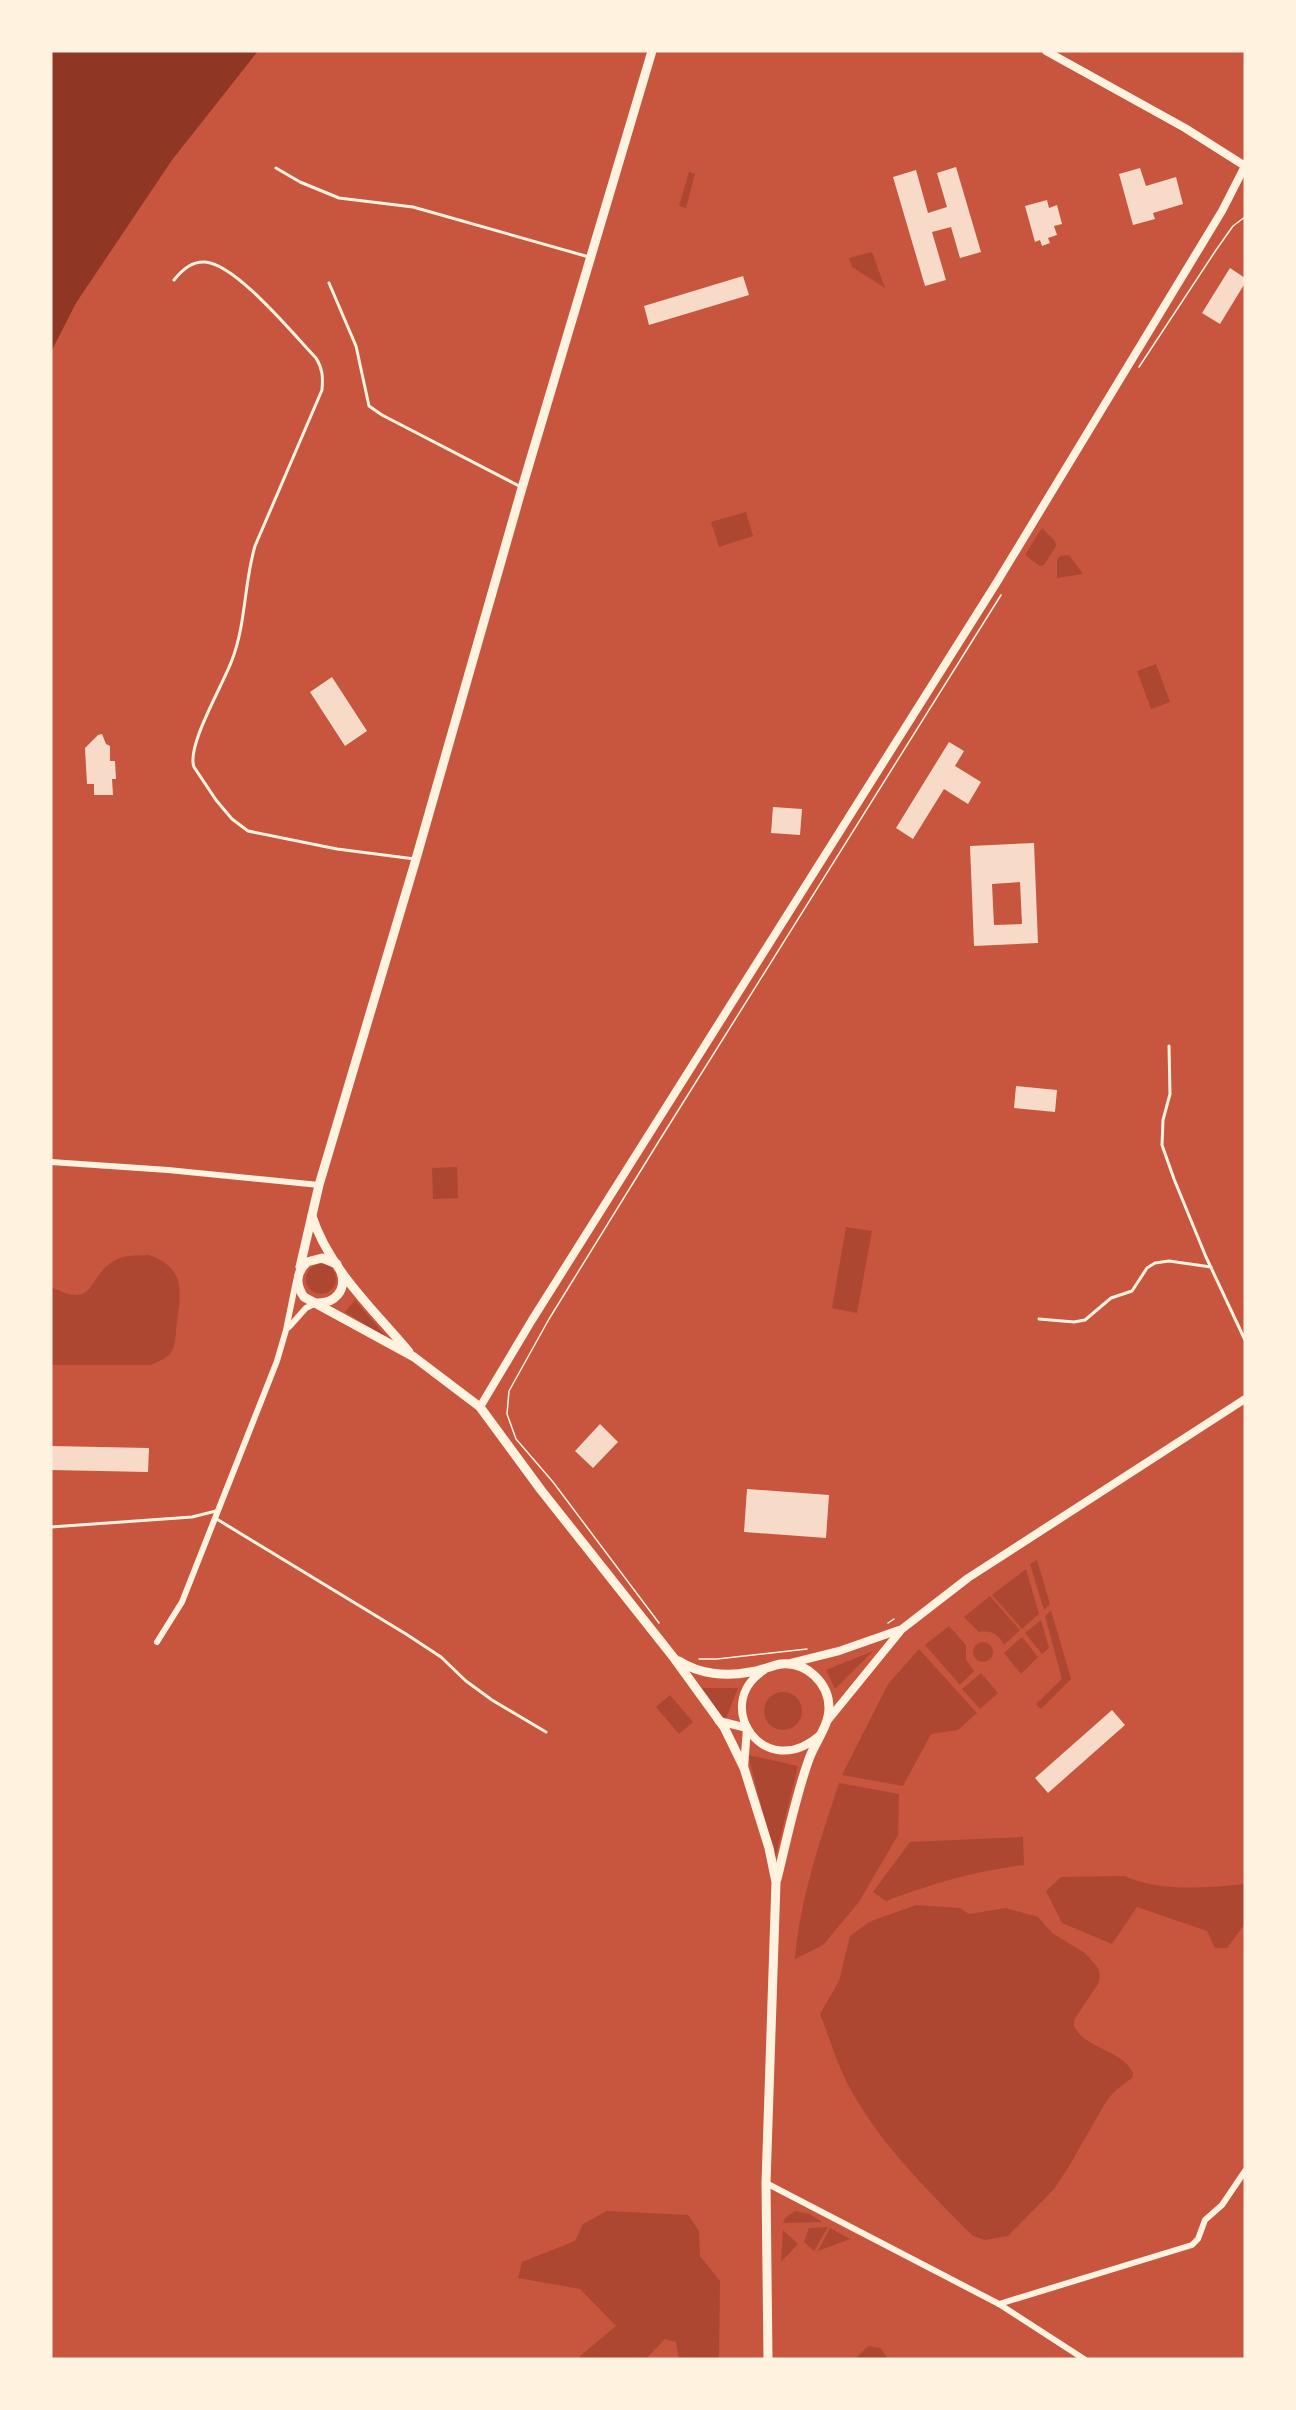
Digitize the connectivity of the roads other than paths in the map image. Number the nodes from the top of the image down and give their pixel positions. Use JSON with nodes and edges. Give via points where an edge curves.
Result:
{"nodes":[{"id":1,"x":652,"y":51,"type":"edge"},
{"id":2,"x":1046,"y":51,"type":"edge"},
{"id":3,"x":1245,"y":166,"type":"edge"},
{"id":4,"x":276,"y":168,"type":"dead end"},
{"id":5,"x":591,"y":257,"type":"junction"},
{"id":6,"x":174,"y":280,"type":"dead end"},
{"id":7,"x":329,"y":283,"type":"dead end"},
{"id":8,"x":522,"y":488,"type":"junction"},
{"id":9,"x":416,"y":859,"type":"junction"},
{"id":10,"x":1169,"y":1046,"type":"dead end"},
{"id":11,"x":51,"y":1162,"type":"edge"},
{"id":12,"x":319,"y":1185,"type":"junction"},
{"id":13,"x":312,"y":1216,"type":"junction"},
{"id":14,"x":1211,"y":1267,"type":"junction"},
{"id":15,"x":339,"y":1268,"type":"junction"},
{"id":16,"x":298,"y":1275,"type":"junction"},
{"id":17,"x":316,"y":1303,"type":"junction"},
{"id":18,"x":1039,"y":1319,"type":"dead end"},
{"id":19,"x":286,"y":1330,"type":"junction"},
{"id":20,"x":1245,"y":1340,"type":"edge"},
{"id":21,"x":414,"y":1357,"type":"junction"},
{"id":22,"x":1245,"y":1399,"type":"edge"},
{"id":23,"x":480,"y":1407,"type":"junction"},
{"id":24,"x":218,"y":1510,"type":"junction"},
{"id":25,"x":216,"y":1518,"type":"junction"},
{"id":26,"x":51,"y":1527,"type":"edge"},
{"id":27,"x":902,"y":1629,"type":"junction"},
{"id":28,"x":157,"y":1642,"type":"dead end"},
{"id":29,"x":674,"y":1658,"type":"junction"},
{"id":30,"x":784,"y":1664,"type":"junction"},
{"id":31,"x":768,"y":1668,"type":"junction"},
{"id":32,"x":719,"y":1721,"type":"junction"},
{"id":33,"x":827,"y":1722,"type":"junction"},
{"id":34,"x":747,"y":1728,"type":"junction"},
{"id":35,"x":546,"y":1732,"type":"dead end"},
{"id":36,"x":820,"y":1734,"type":"junction"},
{"id":37,"x":744,"y":1768,"type":"junction"},
{"id":38,"x":776,"y":1882,"type":"junction"},
{"id":39,"x":1245,"y":2171,"type":"edge"},
{"id":40,"x":766,"y":2183,"type":"junction"},
{"id":41,"x":999,"y":2304,"type":"junction"},
{"id":42,"x":768,"y":2359,"type":"edge"},
{"id":43,"x":1084,"y":2359,"type":"edge"}],
"edges":[{"from":1,"to":5,"type":"main road"},
{"from":2,"to":3,"type":"main road","via":[[1176,122]]},
{"from":3,"to":23,"type":"main road","via":[[1222,211],[997,582]]},
{"from":4,"to":5,"type":"lane","via":[[339,198],[413,207]]},
{"from":5,"to":8,"type":"main road"},
{"from":6,"to":9,"type":"lane","via":[[187,267],[206,261],[244,283],[316,358],[323,382],[255,546],[233,659],[193,752],[194,767],[216,801],[248,831],[337,849]]},
{"from":7,"to":8,"type":"lane","via":[[356,346],[369,406]]},
{"from":8,"to":9,"type":"main road"},
{"from":9,"to":12,"type":"main road"},
{"from":10,"to":14,"type":"lane","via":[[1170,1094],[1162,1144]]},
{"from":11,"to":12,"type":"street"},
{"from":12,"to":13,"type":"main road"},
{"from":13,"to":15,"type":"main road","via":[[323,1244]]},
{"from":13,"to":16,"type":"main road"},
{"from":14,"to":18,"type":"lane","via":[[1155,1263],[1147,1268],[1132,1291],[1111,1298],[1085,1320]]},
{"from":14,"to":20,"type":"lane"},
{"from":15,"to":16,"type":"main road","via":[[330,1260],[315,1258]]},
{"from":15,"to":17,"type":"main road","via":[[343,1284],[336,1297]]},
{"from":15,"to":21,"type":"main road"},
{"from":16,"to":17,"type":"main road","via":[[299,1290]]},
{"from":16,"to":19,"type":"street"},
{"from":17,"to":19,"type":"street"},
{"from":17,"to":21,"type":"main road"},
{"from":19,"to":24,"type":"street"},
{"from":21,"to":23,"type":"main road"},
{"from":22,"to":27,"type":"main road","via":[[968,1578]]},
{"from":23,"to":29,"type":"main road"},
{"from":24,"to":25,"type":"street"},
{"from":24,"to":26,"type":"lane","via":[[192,1517]]},
{"from":25,"to":28,"type":"street","via":[[182,1602]]},
{"from":25,"to":35,"type":"lane","via":[[406,1634],[441,1657],[492,1700]]},
{"from":27,"to":30,"type":"main road","via":[[839,1651]]},
{"from":27,"to":33,"type":"main road"},
{"from":29,"to":31,"type":"main road","via":[[688,1667],[715,1673],[737,1674]]},
{"from":29,"to":32,"type":"main road"},
{"from":30,"to":31,"type":"main road"},
{"from":30,"to":33,"type":"main road","via":[[796,1665],[820,1680],[829,1707]]},
{"from":31,"to":34,"type":"main road","via":[[756,1675],[745,1693],[742,1714]]},
{"from":32,"to":34,"type":"main road"},
{"from":32,"to":37,"type":"main road"},
{"from":33,"to":36,"type":"main road"},
{"from":34,"to":36,"type":"main road","via":[[755,1739],[781,1751],[802,1747]]},
{"from":34,"to":37,"type":"main road"},
{"from":36,"to":38,"type":"main road","via":[[802,1781]]},
{"from":37,"to":38,"type":"main road"},
{"from":38,"to":40,"type":"main road"},
{"from":39,"to":41,"type":"street","via":[[1222,2205],[1205,2220],[1192,2245]]},
{"from":40,"to":41,"type":"street"},
{"from":40,"to":42,"type":"main road"},
{"from":41,"to":43,"type":"street"}]}
